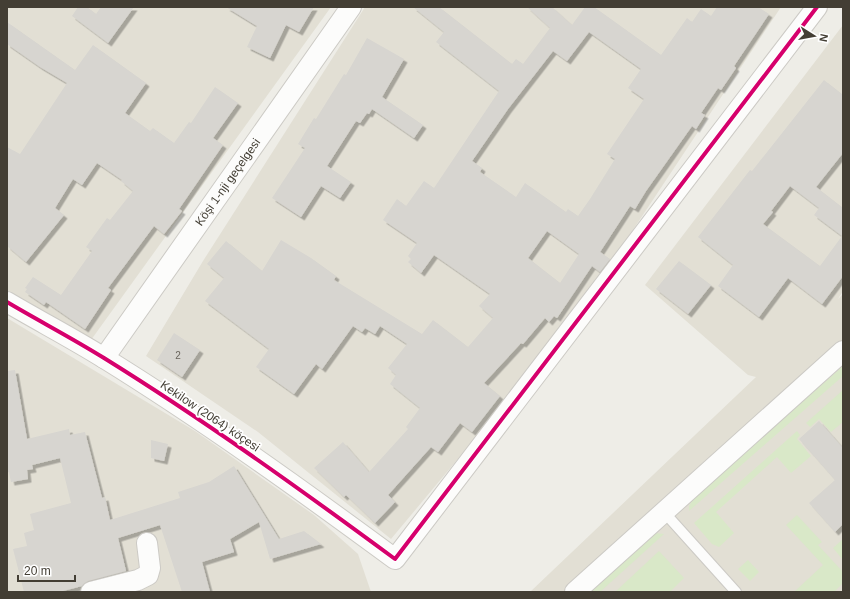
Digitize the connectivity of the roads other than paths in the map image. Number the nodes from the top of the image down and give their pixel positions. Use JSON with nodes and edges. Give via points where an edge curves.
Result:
{"nodes":[{"id":1,"x":352,"y":7,"type":"edge"},
{"id":2,"x":817,"y":7,"type":"edge"},
{"id":3,"x":7,"y":302,"type":"edge"},
{"id":4,"x":843,"y":351,"type":"edge"},
{"id":5,"x":104,"y":358,"type":"junction"},
{"id":6,"x":664,"y":512,"type":"junction"},
{"id":7,"x":146,"y":543,"type":"dead end"},
{"id":8,"x":91,"y":592,"type":"edge"},
{"id":9,"x":575,"y":592,"type":"edge"},
{"id":10,"x":736,"y":592,"type":"edge"}],
"edges":[{"from":1,"to":5,"type":"street","name":"Köşi 1-nji geçelgesi"},
{"from":2,"to":5,"type":"street","name":"Kekilow (2064) köçesi","via":[[395,559],[282,476]]},
{"from":3,"to":5,"type":"street","name":"Kekilow (2064) köçesi"},
{"from":4,"to":6,"type":"street"},
{"from":6,"to":9,"type":"street"},
{"from":6,"to":10,"type":"lane"},
{"from":7,"to":8,"type":"street","via":[[150,568],[148,575]]}]}
